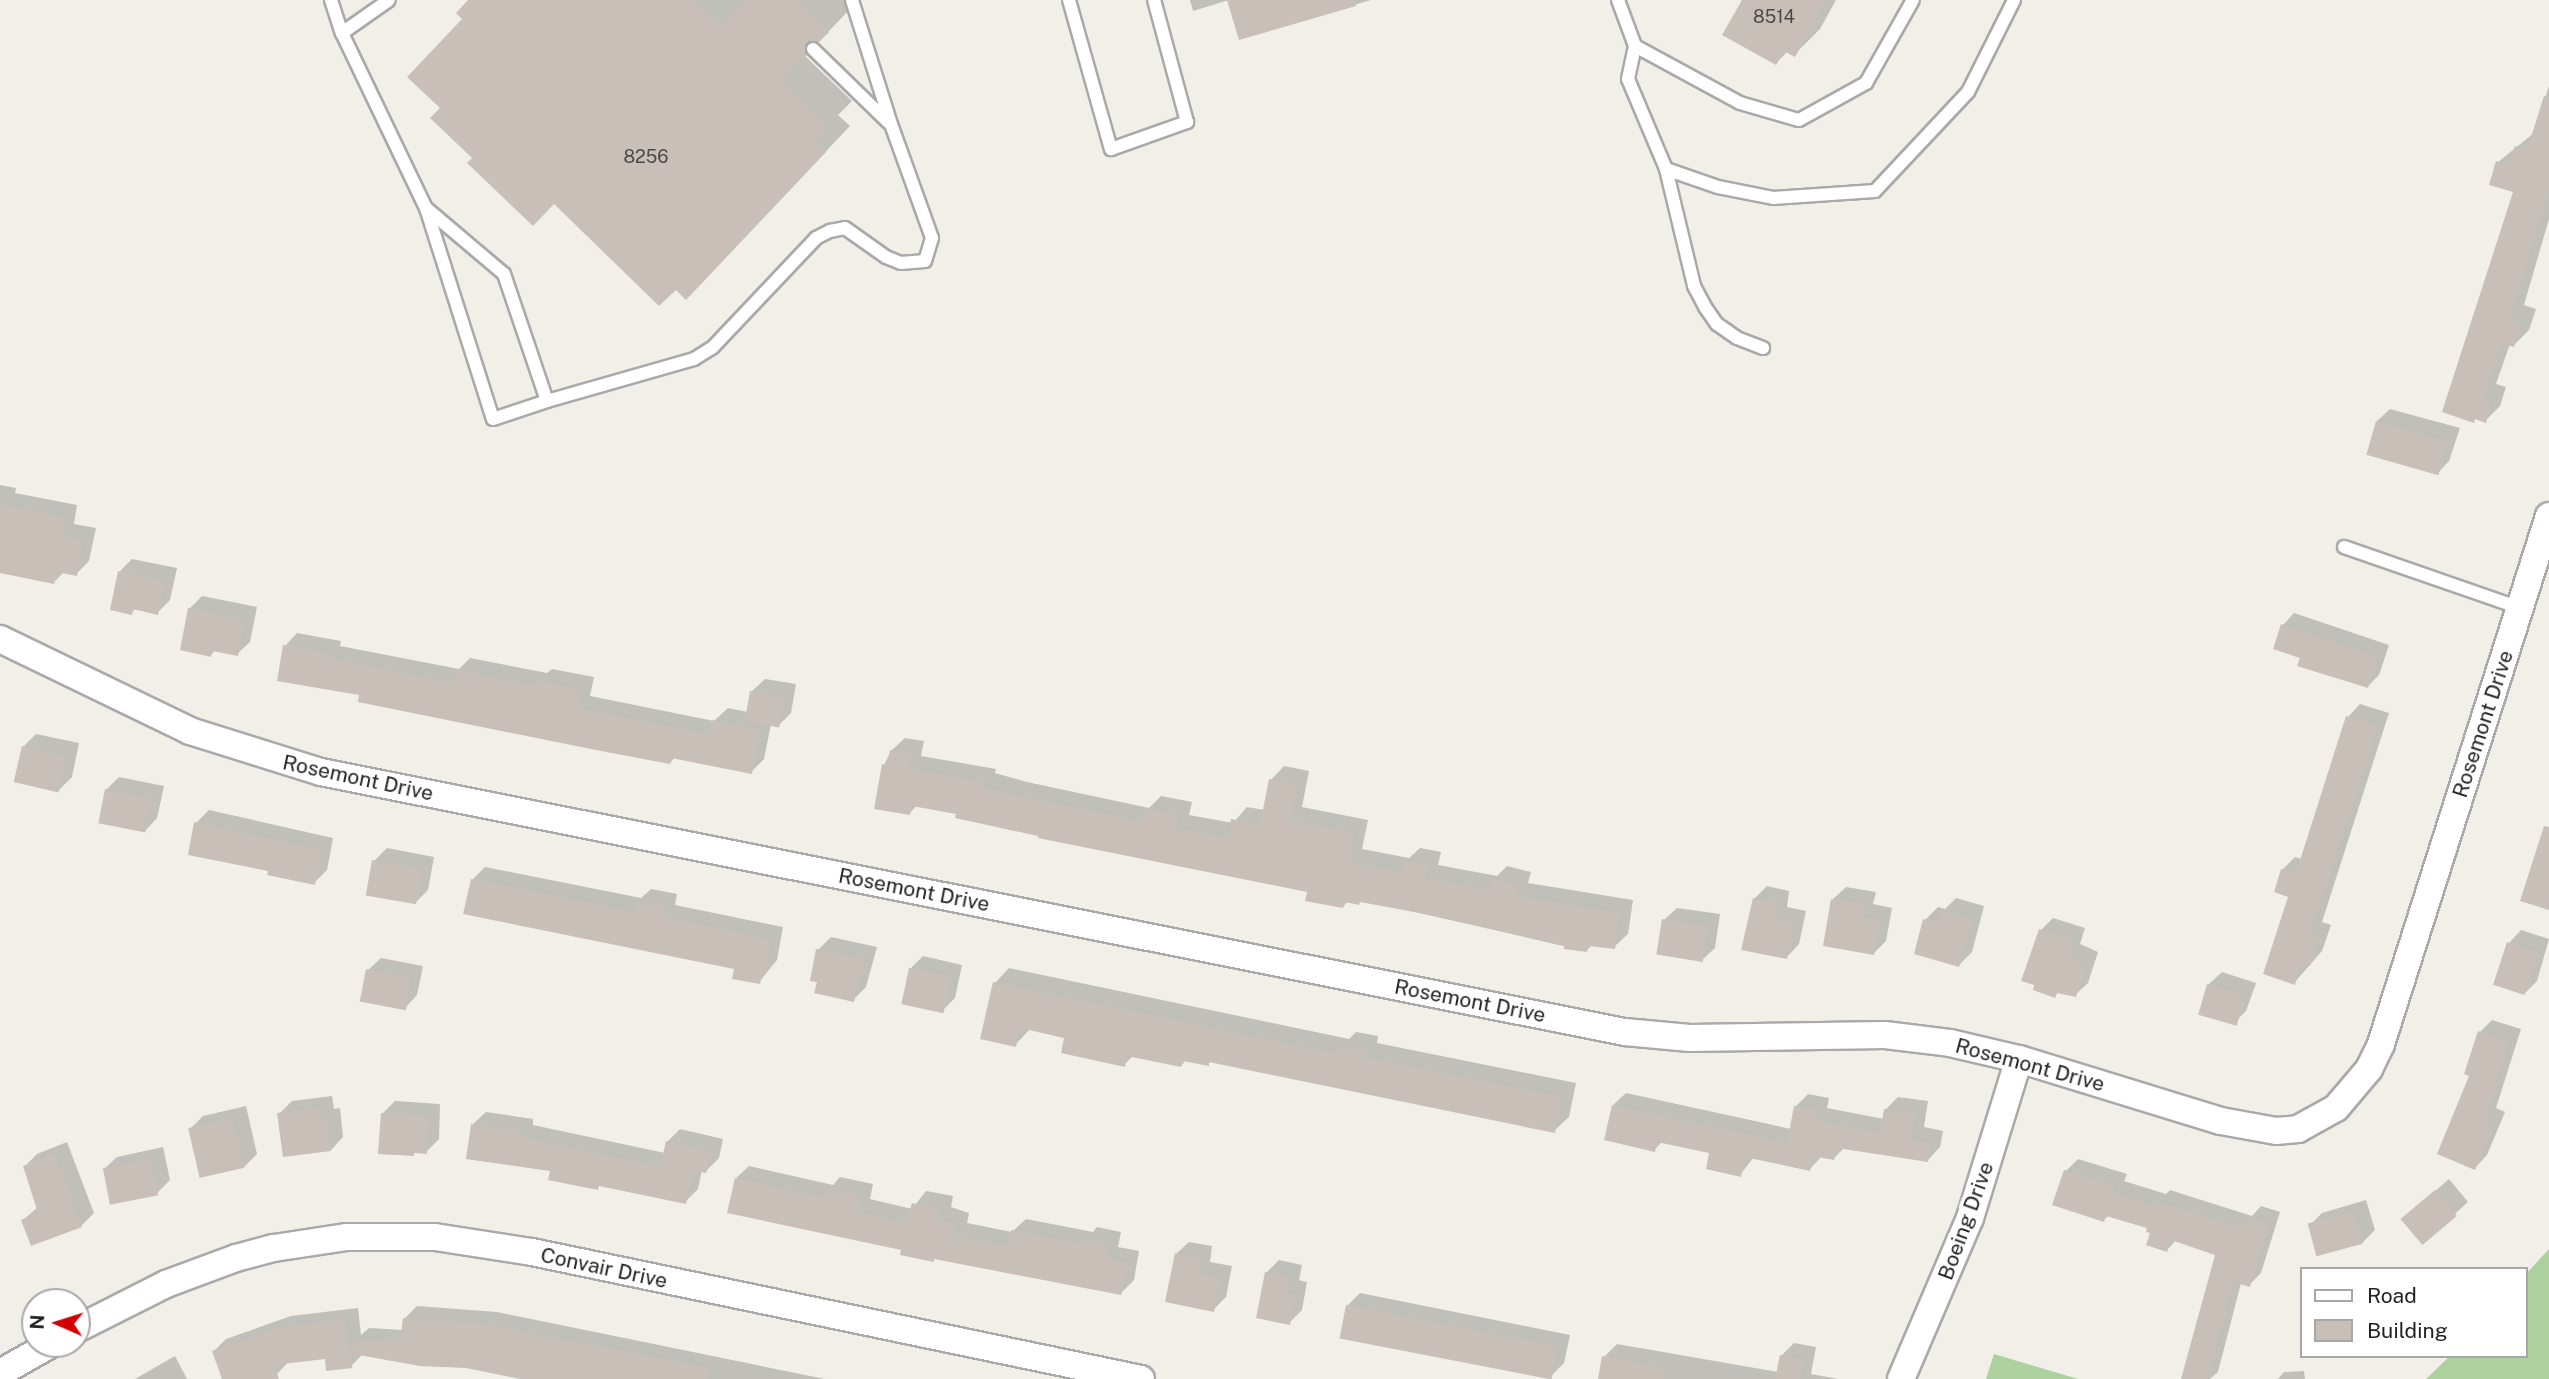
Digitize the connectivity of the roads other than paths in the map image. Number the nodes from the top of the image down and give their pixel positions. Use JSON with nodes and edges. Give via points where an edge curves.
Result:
{"nodes":[{"id":1,"x":331,"y":0,"type":"edge"},
{"id":2,"x":389,"y":0,"type":"edge"},
{"id":3,"x":852,"y":0,"type":"edge"},
{"id":4,"x":1069,"y":0,"type":"edge"},
{"id":5,"x":1154,"y":0,"type":"edge"},
{"id":6,"x":1618,"y":0,"type":"edge"},
{"id":7,"x":1913,"y":0,"type":"edge"},
{"id":8,"x":2014,"y":0,"type":"edge"},
{"id":9,"x":342,"y":33,"type":"junction"},
{"id":10,"x":1635,"y":46,"type":"junction"},
{"id":11,"x":813,"y":49,"type":"dead end"},
{"id":12,"x":891,"y":124,"type":"junction"},
{"id":13,"x":1666,"y":169,"type":"junction"},
{"id":14,"x":426,"y":208,"type":"junction"},
{"id":15,"x":1763,"y":348,"type":"dead end"},
{"id":16,"x":547,"y":401,"type":"junction"},
{"id":17,"x":2549,"y":516,"type":"edge"},
{"id":18,"x":2344,"y":547,"type":"dead end"},
{"id":19,"x":2520,"y":608,"type":"junction"},
{"id":20,"x":0,"y":639,"type":"edge"},
{"id":21,"x":2019,"y":1059,"type":"junction"},
{"id":22,"x":91,"y":1322,"type":"edge"},
{"id":23,"x":26,"y":1358,"type":"edge"},
{"id":24,"x":0,"y":1373,"type":"edge"},
{"id":25,"x":1141,"y":1379,"type":"edge"},
{"id":26,"x":1901,"y":1379,"type":"edge"}],
"edges":[{"from":1,"to":9,"type":"lane"},
{"from":2,"to":9,"type":"lane"},
{"from":3,"to":12,"type":"lane"},
{"from":4,"to":5,"type":"lane","via":[[1111,149],[1187,122]]},
{"from":6,"to":10,"type":"lane"},
{"from":7,"to":10,"type":"lane","via":[[1866,83],[1799,120],[1740,103]]},
{"from":8,"to":13,"type":"lane","via":[[1968,92],[1875,191],[1773,198],[1717,187]]},
{"from":9,"to":14,"type":"lane"},
{"from":10,"to":13,"type":"lane","via":[[1628,79]]},
{"from":11,"to":12,"type":"lane"},
{"from":12,"to":16,"type":"lane","via":[[932,238],[925,261],[901,263],[845,228],[830,230],[816,238],[713,347],[694,359]]},
{"from":13,"to":15,"type":"lane","via":[[1694,286],[1705,307],[1717,324]]},
{"from":14,"to":16,"type":"lane","via":[[504,274]]},
{"from":14,"to":16,"type":"lane","via":[[493,419]]},
{"from":17,"to":19,"type":"street","name":"Rosemont Drive"},
{"from":18,"to":19,"type":"lane"},
{"from":19,"to":21,"type":"street","name":"Rosemont Drive","via":[[2385,1034],[2369,1069],[2336,1108],[2298,1129],[2249,1127]]},
{"from":20,"to":21,"type":"street","name":"Rosemont Drive","via":[[190,731],[321,772],[1625,1032],[1690,1038],[1916,1037]]},
{"from":21,"to":26,"type":"street","name":"Boeing Drive","via":[[1969,1218]]},
{"from":22,"to":25,"type":"street","name":"Convair Drive","via":[[166,1284],[274,1248],[347,1237],[435,1237],[532,1252]]},
{"from":23,"to":24,"type":"street"}]}
